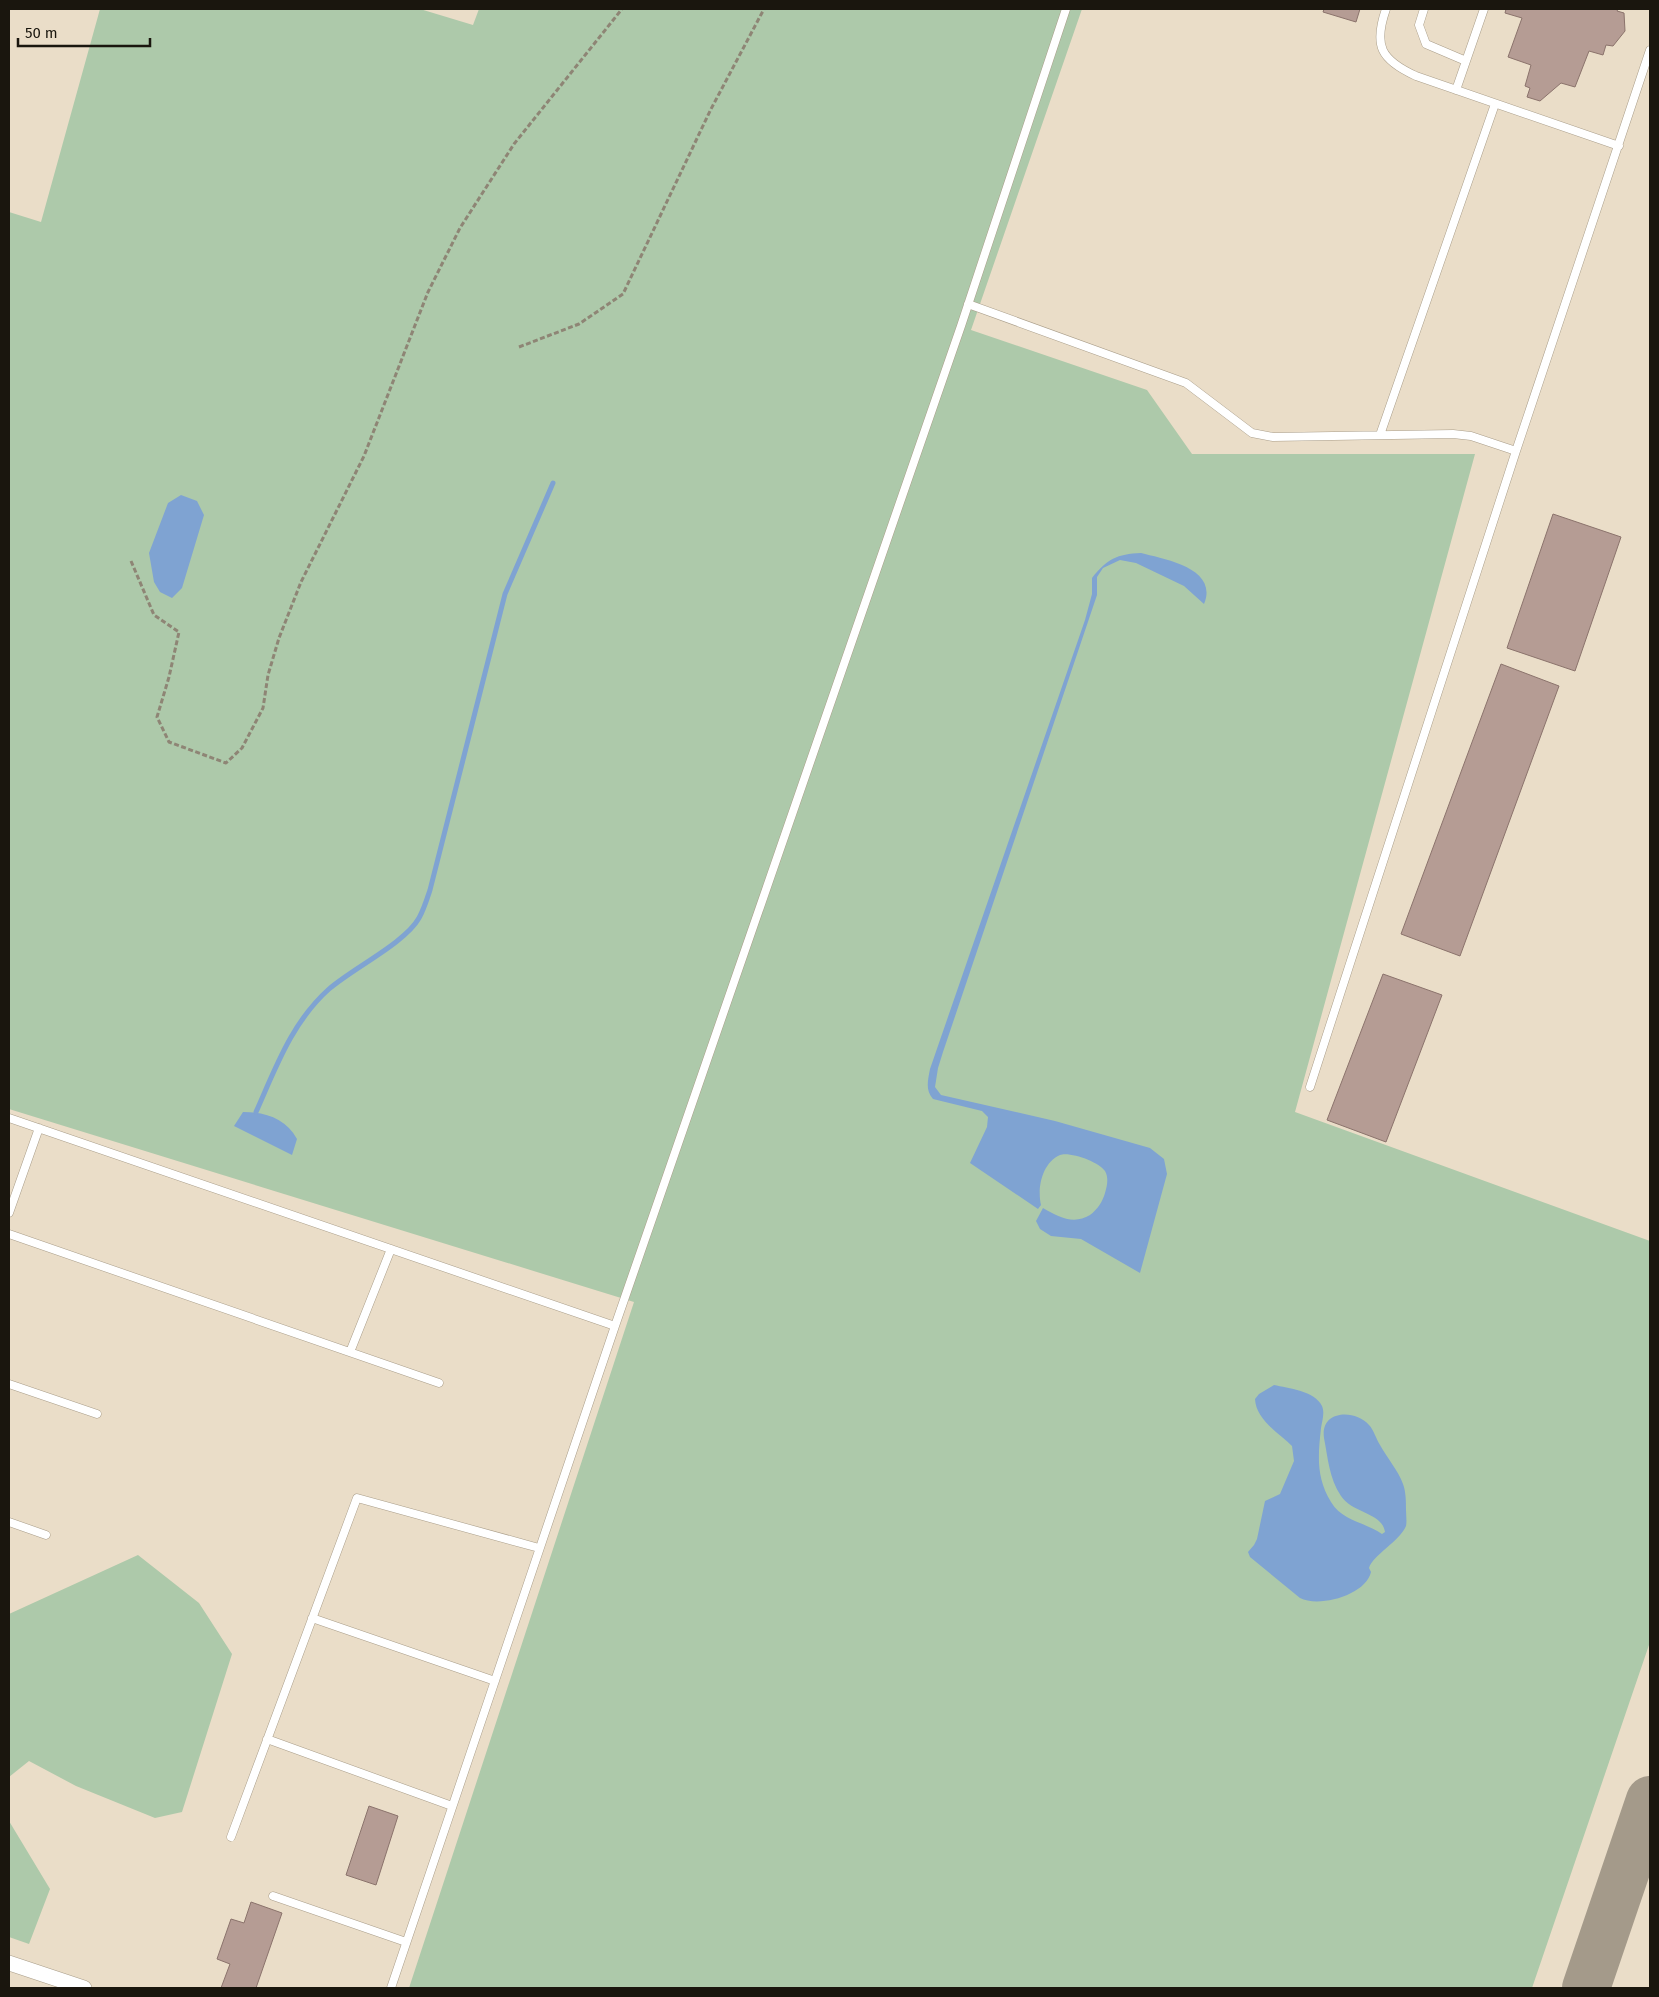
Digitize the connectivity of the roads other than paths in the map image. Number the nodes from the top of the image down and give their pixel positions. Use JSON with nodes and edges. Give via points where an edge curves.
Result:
{"nodes":[{"id":1,"x":1066,"y":9,"type":"edge"},
{"id":2,"x":1386,"y":9,"type":"edge"},
{"id":3,"x":1424,"y":9,"type":"edge"},
{"id":4,"x":1484,"y":9,"type":"edge"},
{"id":5,"x":1650,"y":50,"type":"edge"},
{"id":6,"x":1466,"y":61,"type":"junction"},
{"id":7,"x":1456,"y":90,"type":"junction"},
{"id":8,"x":1495,"y":104,"type":"junction"},
{"id":9,"x":1619,"y":146,"type":"junction"},
{"id":10,"x":968,"y":304,"type":"junction"},
{"id":11,"x":1380,"y":435,"type":"junction"},
{"id":12,"x":1516,"y":451,"type":"junction"},
{"id":13,"x":1310,"y":1087,"type":"dead end"},
{"id":14,"x":9,"y":1118,"type":"edge"},
{"id":15,"x":39,"y":1128,"type":"junction"},
{"id":16,"x":9,"y":1213,"type":"edge"},
{"id":17,"x":9,"y":1234,"type":"edge"},
{"id":18,"x":391,"y":1249,"type":"junction"},
{"id":19,"x":614,"y":1326,"type":"junction"},
{"id":20,"x":350,"y":1352,"type":"junction"},
{"id":21,"x":439,"y":1383,"type":"dead end"},
{"id":22,"x":9,"y":1384,"type":"edge"},
{"id":23,"x":97,"y":1414,"type":"dead end"},
{"id":24,"x":9,"y":1522,"type":"edge"},
{"id":25,"x":46,"y":1535,"type":"dead end"},
{"id":26,"x":540,"y":1548,"type":"junction"},
{"id":27,"x":312,"y":1618,"type":"junction"},
{"id":28,"x":495,"y":1681,"type":"junction"},
{"id":29,"x":267,"y":1739,"type":"junction"},
{"id":30,"x":452,"y":1806,"type":"junction"},
{"id":31,"x":231,"y":1837,"type":"dead end"},
{"id":32,"x":273,"y":1896,"type":"dead end"},
{"id":33,"x":406,"y":1942,"type":"junction"},
{"id":34,"x":9,"y":1963,"type":"edge"},
{"id":35,"x":84,"y":1988,"type":"edge"},
{"id":36,"x":391,"y":1988,"type":"edge"}],
"edges":[{"from":1,"to":10,"type":"lane"},
{"from":2,"to":7,"type":"lane","via":[[1380,25],[1380,40],[1389,60],[1398,68]]},
{"from":3,"to":6,"type":"lane","via":[[1419,25],[1426,44]]},
{"from":4,"to":6,"type":"lane"},
{"from":5,"to":9,"type":"lane"},
{"from":6,"to":7,"type":"lane"},
{"from":7,"to":8,"type":"lane"},
{"from":8,"to":9,"type":"lane"},
{"from":8,"to":11,"type":"lane"},
{"from":9,"to":12,"type":"lane"},
{"from":10,"to":11,"type":"lane","via":[[1186,383],[1252,433],[1273,437]]},
{"from":10,"to":19,"type":"lane"},
{"from":11,"to":12,"type":"lane","via":[[1471,436]]},
{"from":12,"to":13,"type":"lane"},
{"from":14,"to":15,"type":"lane"},
{"from":15,"to":16,"type":"lane"},
{"from":15,"to":18,"type":"lane"},
{"from":17,"to":20,"type":"lane"},
{"from":18,"to":19,"type":"lane"},
{"from":18,"to":20,"type":"lane"},
{"from":19,"to":26,"type":"lane"},
{"from":20,"to":21,"type":"lane"},
{"from":22,"to":23,"type":"lane"},
{"from":24,"to":25,"type":"lane"},
{"from":26,"to":27,"type":"lane","via":[[357,1498]]},
{"from":26,"to":28,"type":"lane"},
{"from":27,"to":28,"type":"lane"},
{"from":27,"to":29,"type":"lane"},
{"from":28,"to":30,"type":"lane"},
{"from":29,"to":30,"type":"lane"},
{"from":29,"to":31,"type":"lane"},
{"from":30,"to":33,"type":"lane"},
{"from":32,"to":33,"type":"lane"},
{"from":33,"to":36,"type":"lane"},
{"from":34,"to":35,"type":"street"}]}
